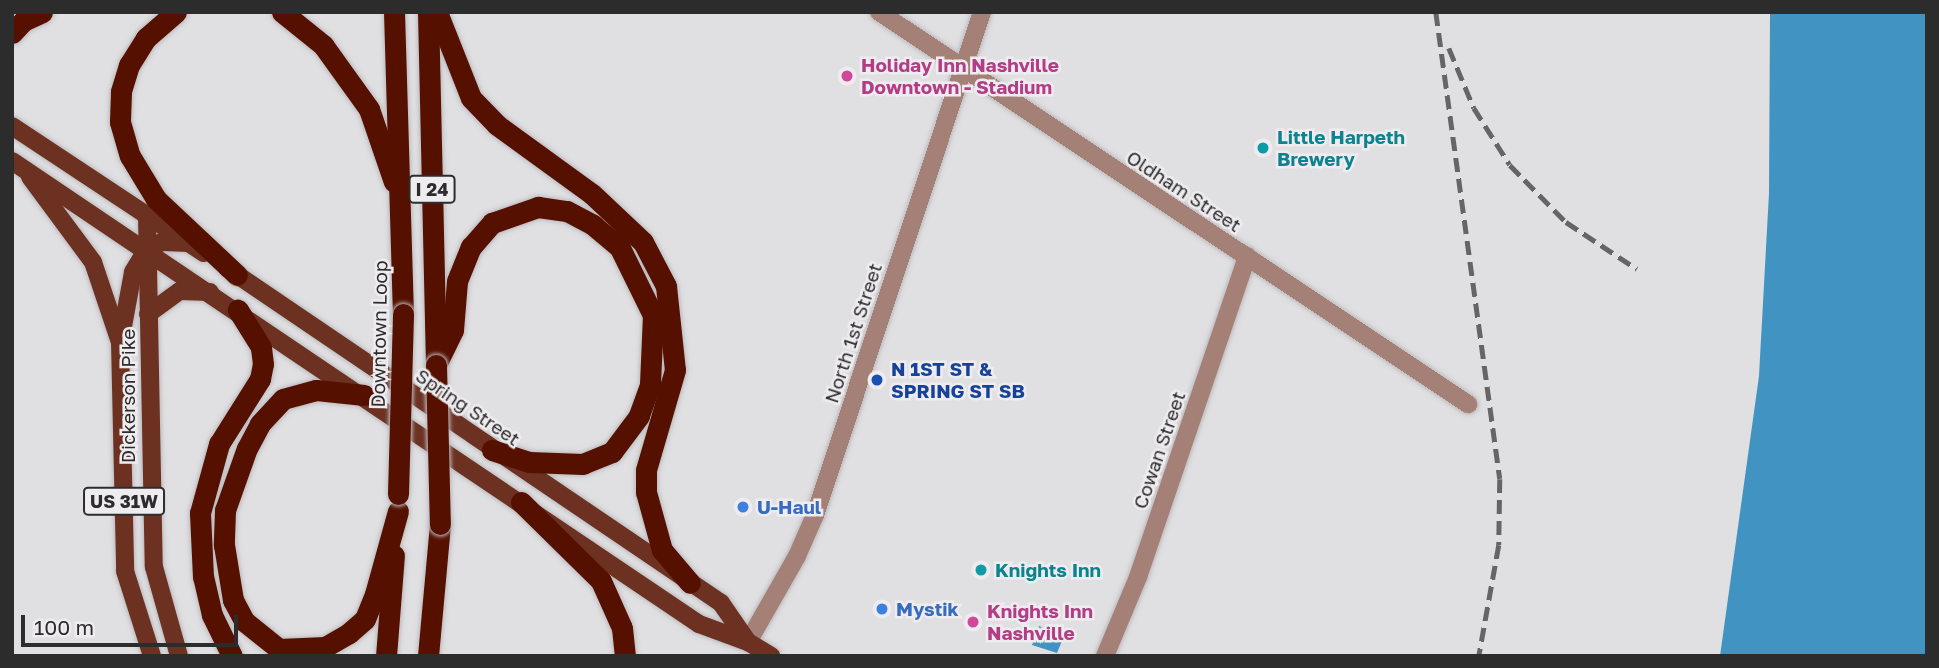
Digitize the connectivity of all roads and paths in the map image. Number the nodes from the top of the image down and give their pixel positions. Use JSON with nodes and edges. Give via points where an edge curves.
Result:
{"nodes":[{"id":1,"x":42,"y":12,"type":"edge"},
{"id":2,"x":176,"y":12,"type":"edge"},
{"id":3,"x":282,"y":12,"type":"edge"},
{"id":4,"x":394,"y":12,"type":"edge"},
{"id":5,"x":428,"y":12,"type":"edge"},
{"id":6,"x":437,"y":12,"type":"edge"},
{"id":7,"x":879,"y":12,"type":"edge"},
{"id":8,"x":982,"y":12,"type":"edge"},
{"id":9,"x":12,"y":33,"type":"edge"},
{"id":10,"x":962,"y":69,"type":"junction"},
{"id":11,"x":12,"y":126,"type":"edge"},
{"id":12,"x":18,"y":165,"type":"edge"},
{"id":13,"x":147,"y":215,"type":"junction"},
{"id":14,"x":403,"y":215,"type":"junction"},
{"id":15,"x":189,"y":243,"type":"junction"},
{"id":16,"x":148,"y":249,"type":"junction"},
{"id":17,"x":1247,"y":256,"type":"junction"},
{"id":18,"x":237,"y":275,"type":"junction"},
{"id":19,"x":212,"y":292,"type":"junction"},
{"id":20,"x":238,"y":310,"type":"junction"},
{"id":21,"x":148,"y":314,"type":"junction"},
{"id":22,"x":120,"y":342,"type":"junction"},
{"id":23,"x":436,"y":365,"type":"junction"},
{"id":24,"x":364,"y":395,"type":"junction"},
{"id":25,"x":1468,"y":404,"type":"dead end"},
{"id":26,"x":492,"y":450,"type":"junction"},
{"id":27,"x":522,"y":502,"type":"junction"},
{"id":28,"x":398,"y":503,"type":"junction"},
{"id":29,"x":690,"y":583,"type":"junction"},
{"id":30,"x":743,"y":649,"type":"edge"},
{"id":31,"x":429,"y":652,"type":"edge"},
{"id":32,"x":152,"y":656,"type":"edge"},
{"id":33,"x":179,"y":656,"type":"edge"},
{"id":34,"x":232,"y":656,"type":"edge"},
{"id":35,"x":386,"y":656,"type":"edge"},
{"id":36,"x":625,"y":656,"type":"edge"},
{"id":37,"x":771,"y":656,"type":"edge"},
{"id":38,"x":1105,"y":656,"type":"edge"}],
"edges":[{"from":1,"to":9,"type":"highway","via":[[23,21]]},
{"from":2,"to":18,"type":"highway","via":[[146,38],[130,65],[121,92],[120,122],[130,156],[156,200]]},
{"from":3,"to":14,"type":"highway","via":[[323,45],[369,109]]},
{"from":4,"to":14,"type":"highway","name":"Downtown Loop","number":"I 24"},
{"from":5,"to":23,"type":"highway","number":"I 24"},
{"from":6,"to":29,"type":"highway","via":[[471,98],[497,125],[592,194],[643,242],[666,286],[675,370],[646,470],[646,492],[662,550]]},
{"from":7,"to":10,"type":"street","name":"Oldham Street"},
{"from":8,"to":10,"type":"street","name":"North 1st Street"},
{"from":10,"to":17,"type":"street","name":"Oldham Street"},
{"from":10,"to":30,"type":"street","name":"North 1st Street","via":[[815,515],[797,556]]},
{"from":11,"to":13,"type":"main road","name":"Spring Street"},
{"from":12,"to":16,"type":"main road","name":"Spring Street"},
{"from":12,"to":22,"type":"main road","name":"Dickerson Pike","number":"US 31W","via":[[93,262]]},
{"from":13,"to":15,"type":"main road","name":"Spring Street"},
{"from":13,"to":16,"type":"main road","name":"Dickerson Pike","number":"US 31W"},
{"from":14,"to":28,"type":"highway","name":"Downtown Loop","number":"I 24","bridge":true},
{"from":15,"to":16,"type":"main road","via":[[162,242]]},
{"from":15,"to":18,"type":"main road","name":"Spring Street"},
{"from":16,"to":19,"type":"main road","name":"Spring Street"},
{"from":16,"to":21,"type":"main road","name":"Dickerson Pike","number":"US 31W"},
{"from":16,"to":22,"type":"main road","via":[[130,284]]},
{"from":17,"to":25,"type":"street","name":"Oldham Street"},
{"from":17,"to":38,"type":"street","name":"Cowan Street","via":[[1138,576]]},
{"from":18,"to":26,"type":"main road","name":"Spring Street"},
{"from":19,"to":20,"type":"main road","name":"Spring Street"},
{"from":19,"to":21,"type":"main road","via":[[180,291]]},
{"from":20,"to":24,"type":"main road","name":"Spring Street"},
{"from":20,"to":34,"type":"highway","via":[[261,346],[264,364],[260,379],[219,444],[200,513],[203,577],[212,614]]},
{"from":21,"to":33,"type":"main road","name":"Dickerson Pike","number":"US 31W","via":[[154,567]]},
{"from":22,"to":32,"type":"main road","name":"Dickerson Pike","number":"US 31W","via":[[125,571]]},
{"from":23,"to":26,"type":"highway","via":[[453,330],[457,281],[471,247],[492,223],[538,207],[566,211],[593,225],[620,248],[653,315],[650,385],[639,416],[612,452],[583,464],[529,462]]},
{"from":23,"to":31,"type":"highway","number":"I 24","bridge":true,"via":[[440,524]]},
{"from":24,"to":27,"type":"main road","name":"Spring Street"},
{"from":24,"to":28,"type":"highway","via":[[316,390],[283,399],[254,436],[225,510],[227,568],[233,600],[244,621],[279,649],[325,647],[349,634],[365,619],[375,594]]},
{"from":26,"to":29,"type":"main road","name":"Spring Street"},
{"from":27,"to":30,"type":"main road","name":"Spring Street","via":[[699,624]]},
{"from":27,"to":36,"type":"highway","via":[[601,581],[622,628]]},
{"from":28,"to":35,"type":"highway","name":"Downtown Loop","number":"I 24"},
{"from":29,"to":30,"type":"main road","name":"Spring Street","via":[[721,603]]},
{"from":30,"to":37,"type":"main road","name":"Spring Street"}]}
